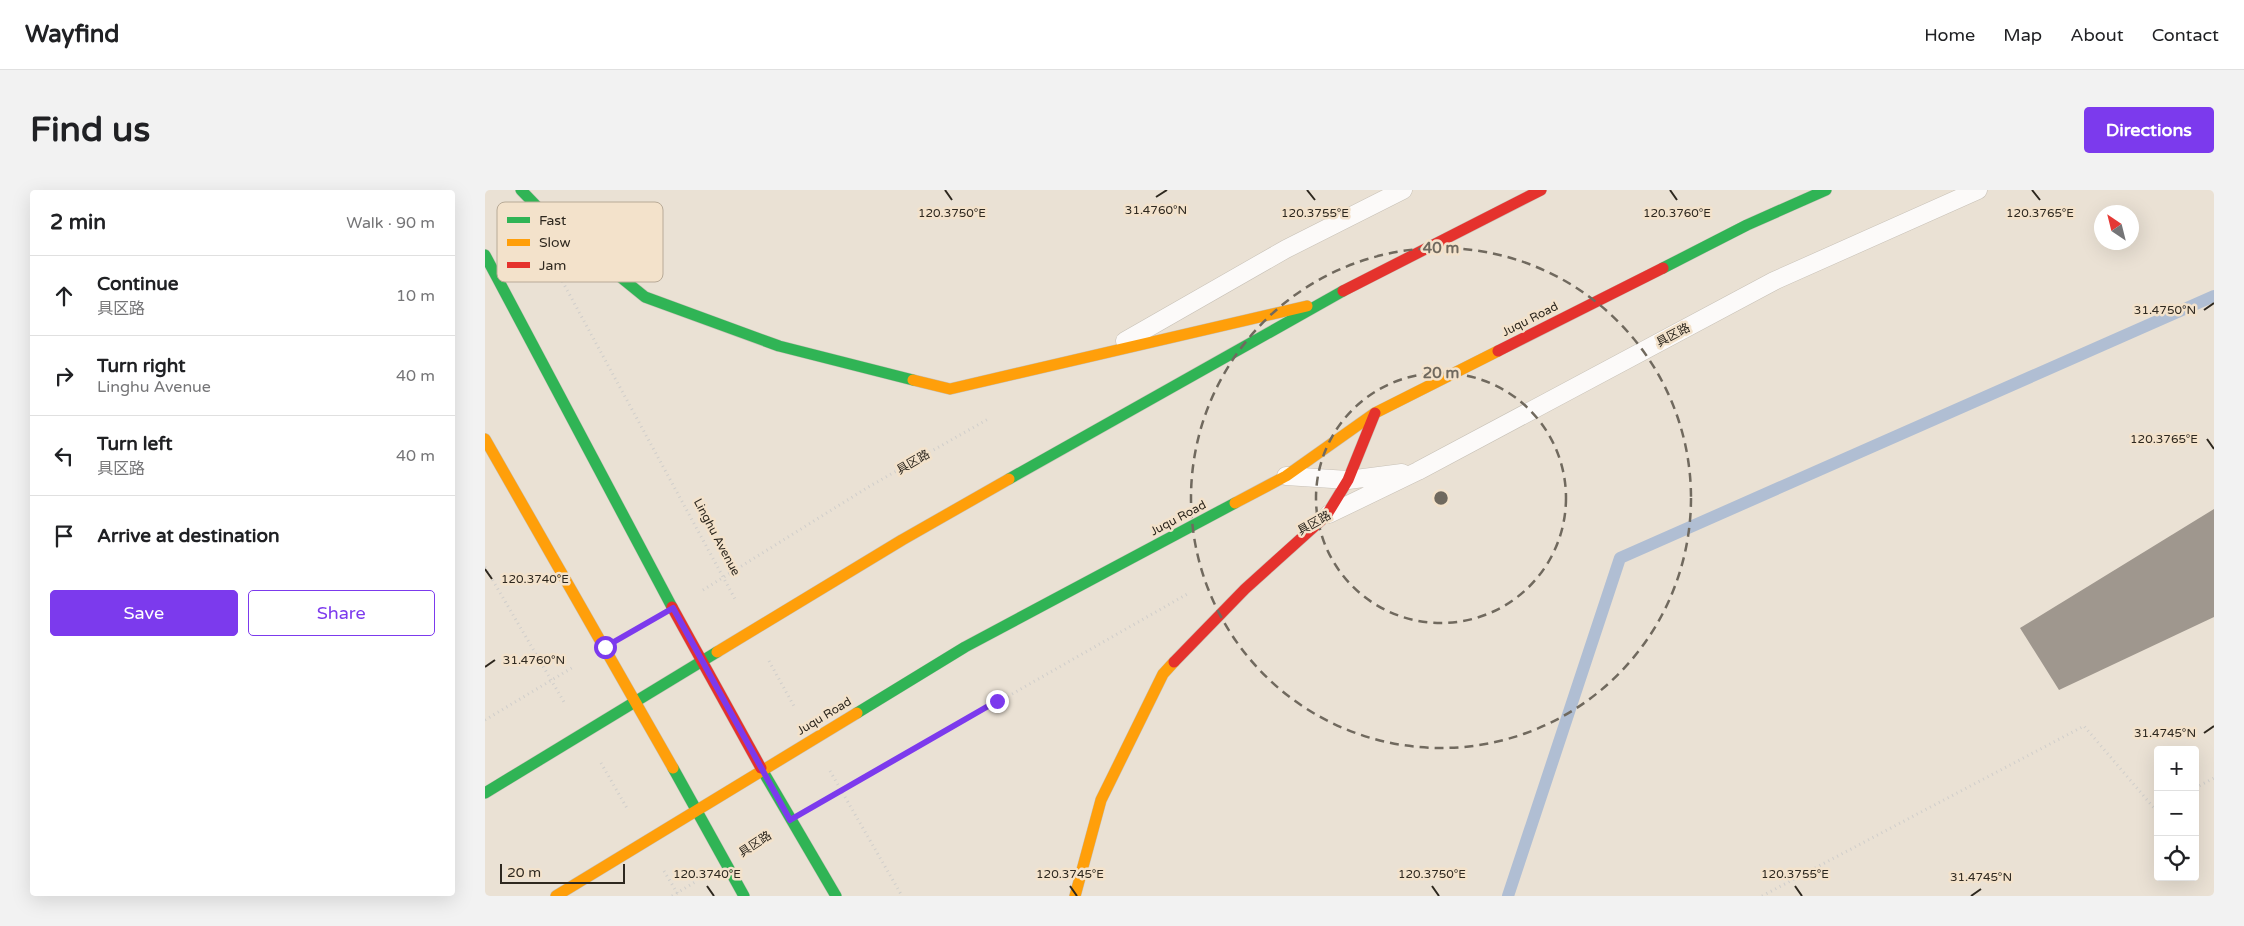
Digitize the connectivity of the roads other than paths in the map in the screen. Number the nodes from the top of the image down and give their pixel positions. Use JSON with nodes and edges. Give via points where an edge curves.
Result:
{"nodes":[{"id":1,"x":521,"y":190,"type":"edge"},
{"id":2,"x":1403,"y":190,"type":"edge"},
{"id":3,"x":1541,"y":190,"type":"edge"},
{"id":4,"x":1826,"y":190,"type":"edge"},
{"id":5,"x":1978,"y":190,"type":"edge"},
{"id":6,"x":533,"y":202,"type":"edge"},
{"id":7,"x":485,"y":255,"type":"edge"},
{"id":8,"x":497,"y":278,"type":"edge"},
{"id":9,"x":499,"y":282,"type":"edge"},
{"id":10,"x":627,"y":282,"type":"edge"},
{"id":11,"x":1316,"y":304,"type":"junction"},
{"id":12,"x":1103,"y":354,"type":"junction"},
{"id":13,"x":1375,"y":413,"type":"junction"},
{"id":14,"x":485,"y":439,"type":"edge"},
{"id":15,"x":1418,"y":471,"type":"junction"},
{"id":16,"x":1286,"y":476,"type":"junction"},
{"id":17,"x":1348,"y":480,"type":"junction"},
{"id":18,"x":1326,"y":516,"type":"junction"},
{"id":19,"x":702,"y":660,"type":"junction"},
{"id":20,"x":636,"y":702,"type":"junction"},
{"id":21,"x":762,"y":769,"type":"junction"},
{"id":22,"x":485,"y":794,"type":"edge"},
{"id":23,"x":697,"y":811,"type":"junction"},
{"id":24,"x":556,"y":896,"type":"edge"},
{"id":25,"x":744,"y":896,"type":"edge"},
{"id":26,"x":836,"y":896,"type":"edge"},
{"id":27,"x":1075,"y":896,"type":"edge"}],
"edges":[{"from":1,"to":6,"type":"main road"},
{"from":2,"to":12,"type":"lane","via":[[1286,249]]},
{"from":3,"to":11,"type":"main road"},
{"from":4,"to":13,"type":"main road","name":"Juqu Road","via":[[1747,225]]},
{"from":5,"to":15,"type":"lane","name":"具区路","via":[[1773,281]]},
{"from":7,"to":8,"type":"main road"},
{"from":9,"to":19,"type":"main road"},
{"from":10,"to":12,"type":"main road","via":[[645,297],[779,346],[950,389]]},
{"from":11,"to":12,"type":"main road"},
{"from":11,"to":19,"type":"main road","via":[[902,540]]},
{"from":13,"to":16,"type":"main road","name":"Juqu Road"},
{"from":13,"to":17,"type":"main road"},
{"from":14,"to":20,"type":"main road"},
{"from":15,"to":17,"type":"lane"},
{"from":15,"to":18,"type":"lane","name":"具区路"},
{"from":16,"to":17,"type":"lane"},
{"from":16,"to":21,"type":"main road","name":"Juqu Road","via":[[965,648]]},
{"from":17,"to":18,"type":"main road"},
{"from":18,"to":27,"type":"main road","via":[[1245,589],[1163,674],[1101,800]]},
{"from":19,"to":20,"type":"main road"},
{"from":19,"to":21,"type":"main road"},
{"from":20,"to":22,"type":"main road"},
{"from":20,"to":23,"type":"main road"},
{"from":21,"to":23,"type":"main road","name":"Juqu Road"},
{"from":21,"to":26,"type":"main road"},
{"from":23,"to":24,"type":"main road","name":"Juqu Road"},
{"from":23,"to":25,"type":"main road"}]}
